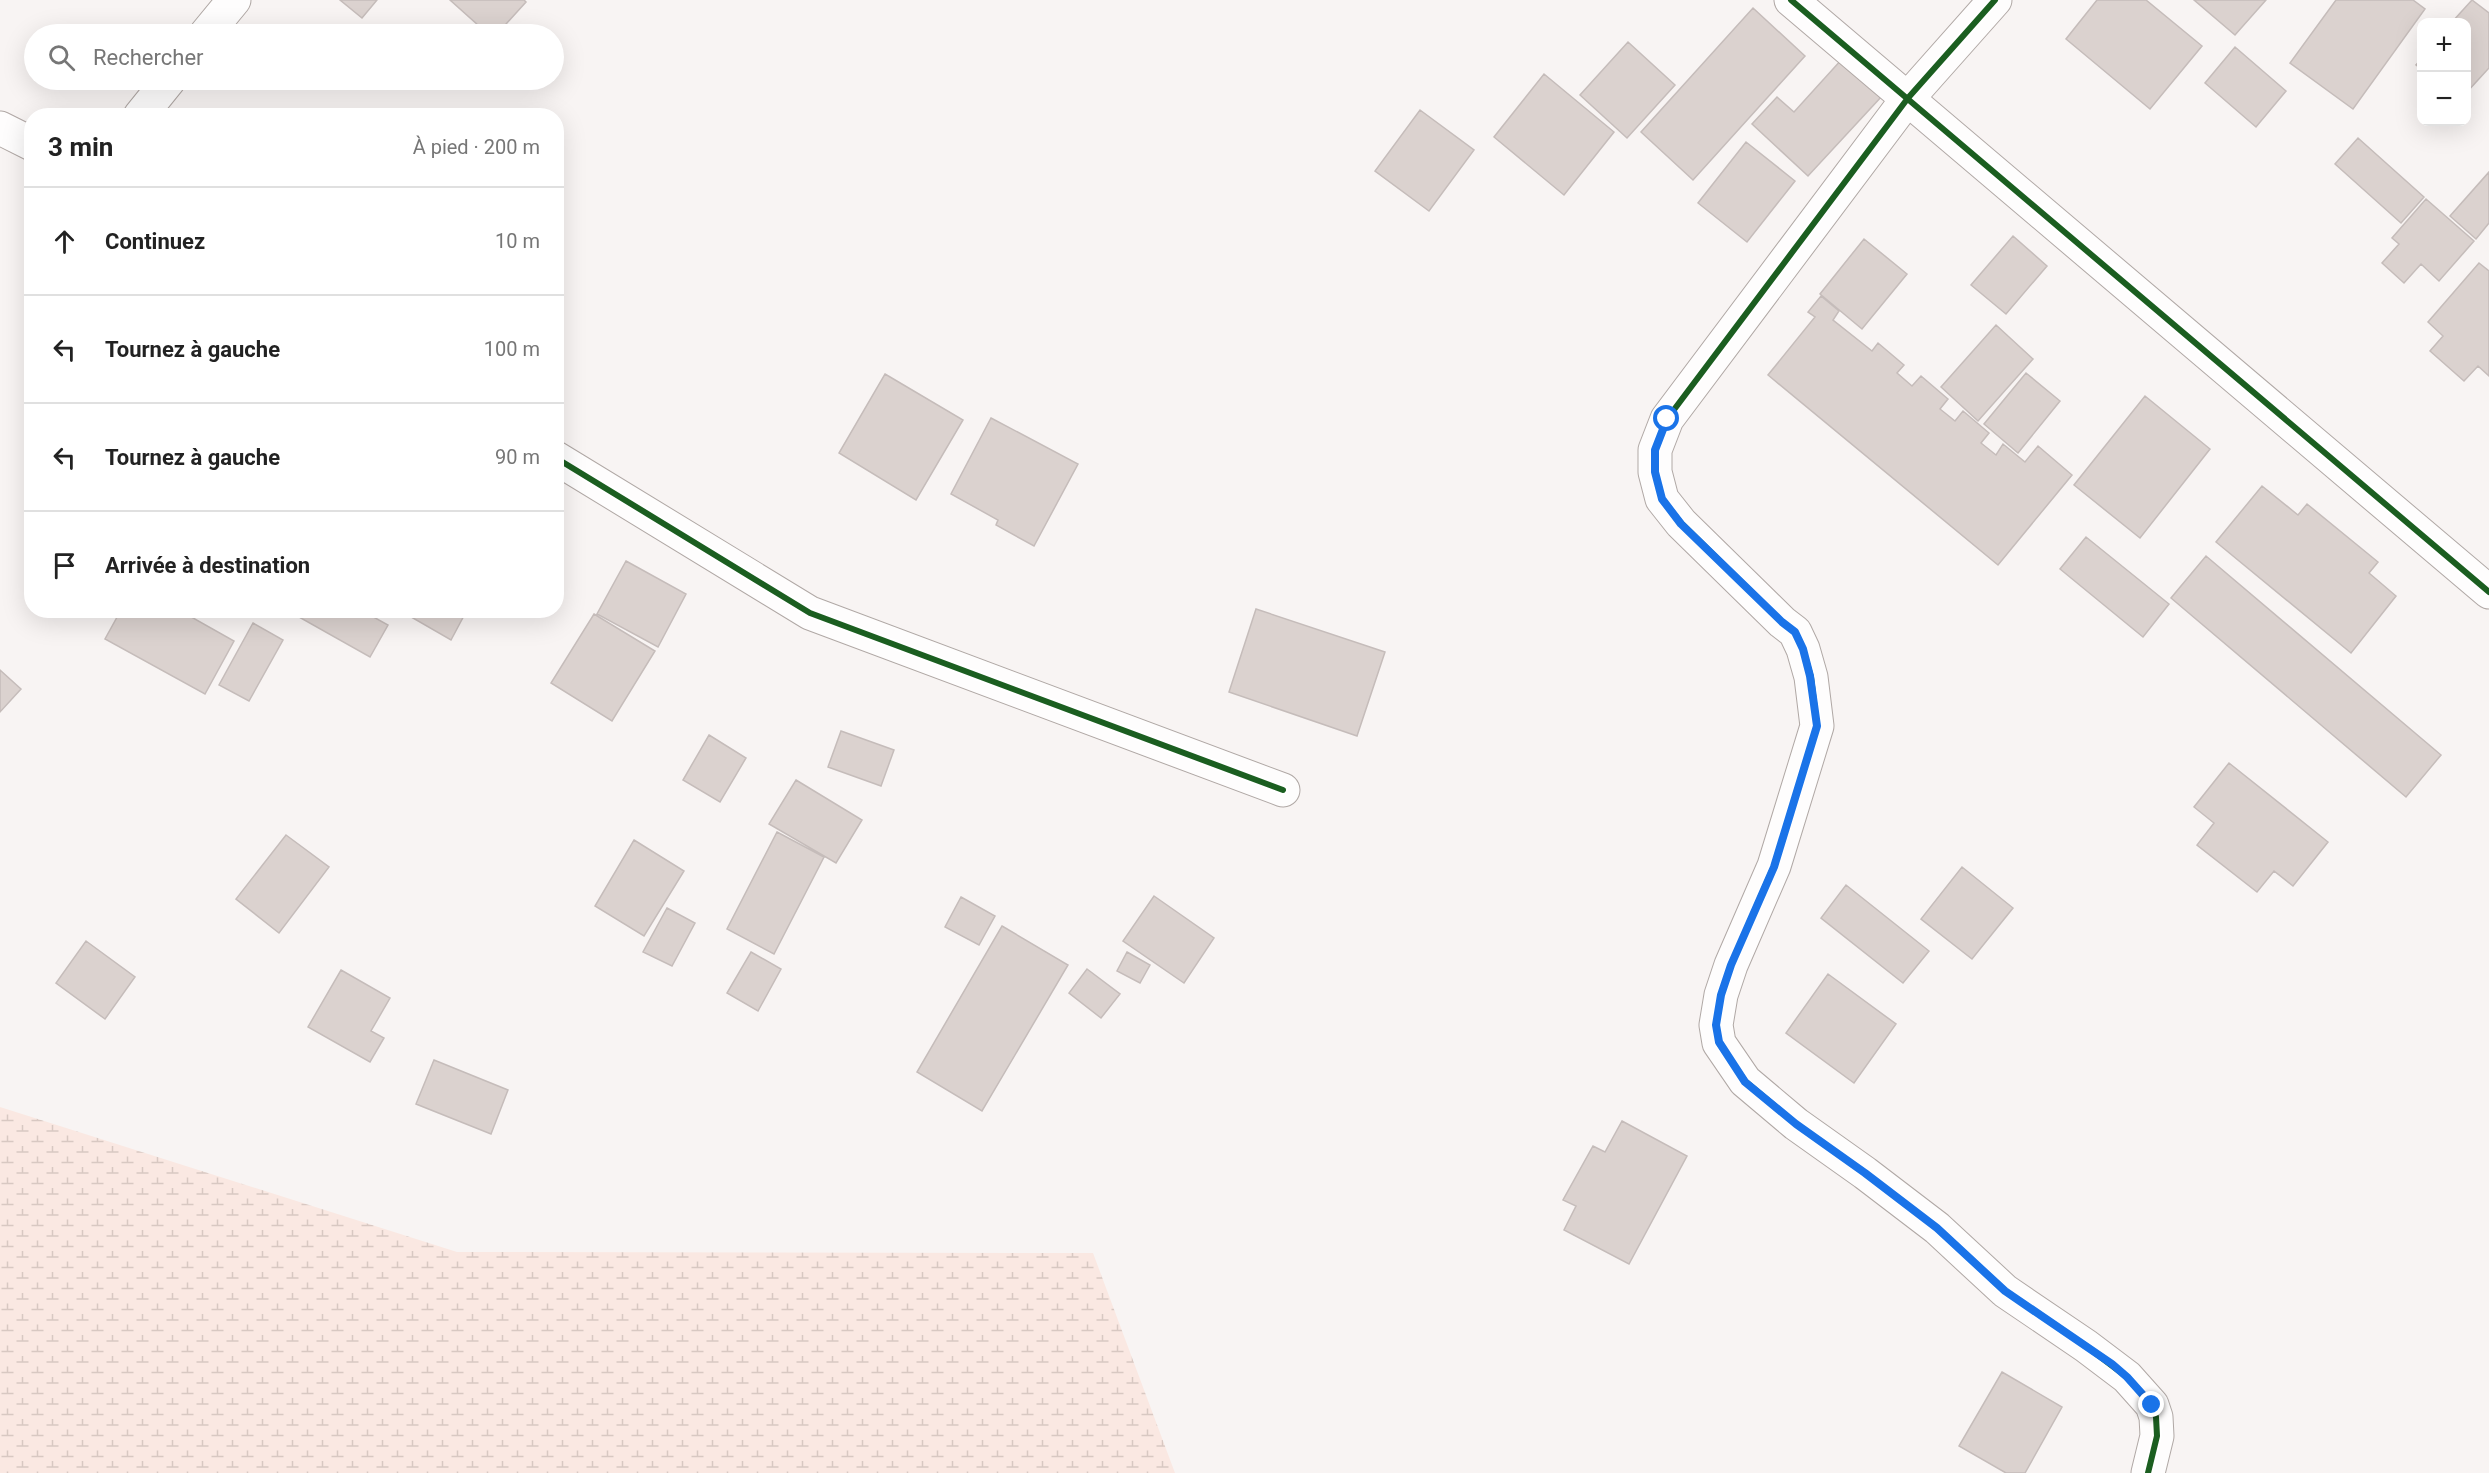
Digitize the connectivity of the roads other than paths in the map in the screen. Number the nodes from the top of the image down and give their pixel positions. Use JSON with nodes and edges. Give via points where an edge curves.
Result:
{"nodes":[{"id":1,"x":234,"y":0,"type":"edge"},
{"id":2,"x":1791,"y":0,"type":"edge"},
{"id":3,"x":1995,"y":0,"type":"edge"},
{"id":4,"x":214,"y":24,"type":"edge"},
{"id":5,"x":161,"y":90,"type":"edge"},
{"id":6,"x":1908,"y":98,"type":"junction"},
{"id":7,"x":146,"y":108,"type":"edge"},
{"id":8,"x":0,"y":128,"type":"edge"},
{"id":9,"x":24,"y":140,"type":"edge"},
{"id":10,"x":564,"y":463,"type":"edge"},
{"id":11,"x":2489,"y":592,"type":"edge"},
{"id":12,"x":1282,"y":790,"type":"dead end"},
{"id":13,"x":2148,"y":1473,"type":"edge"}],
"edges":[{"from":1,"to":4,"type":"street"},
{"from":2,"to":6,"type":"street"},
{"from":3,"to":6,"type":"street"},
{"from":5,"to":7,"type":"street"},
{"from":6,"to":11,"type":"street"},
{"from":6,"to":13,"type":"street","via":[[1667,419],[1655,450],[1655,472],[1662,499],[1681,524],[1795,632],[1810,676],[1817,726],[1774,867],[1731,965],[1716,1025],[1719,1042],[1745,1082],[1937,1228],[2005,1291],[2127,1377],[2152,1405],[2156,1417],[2157,1436]]},
{"from":8,"to":9,"type":"street"},
{"from":10,"to":12,"type":"street","via":[[810,613]]}]}
